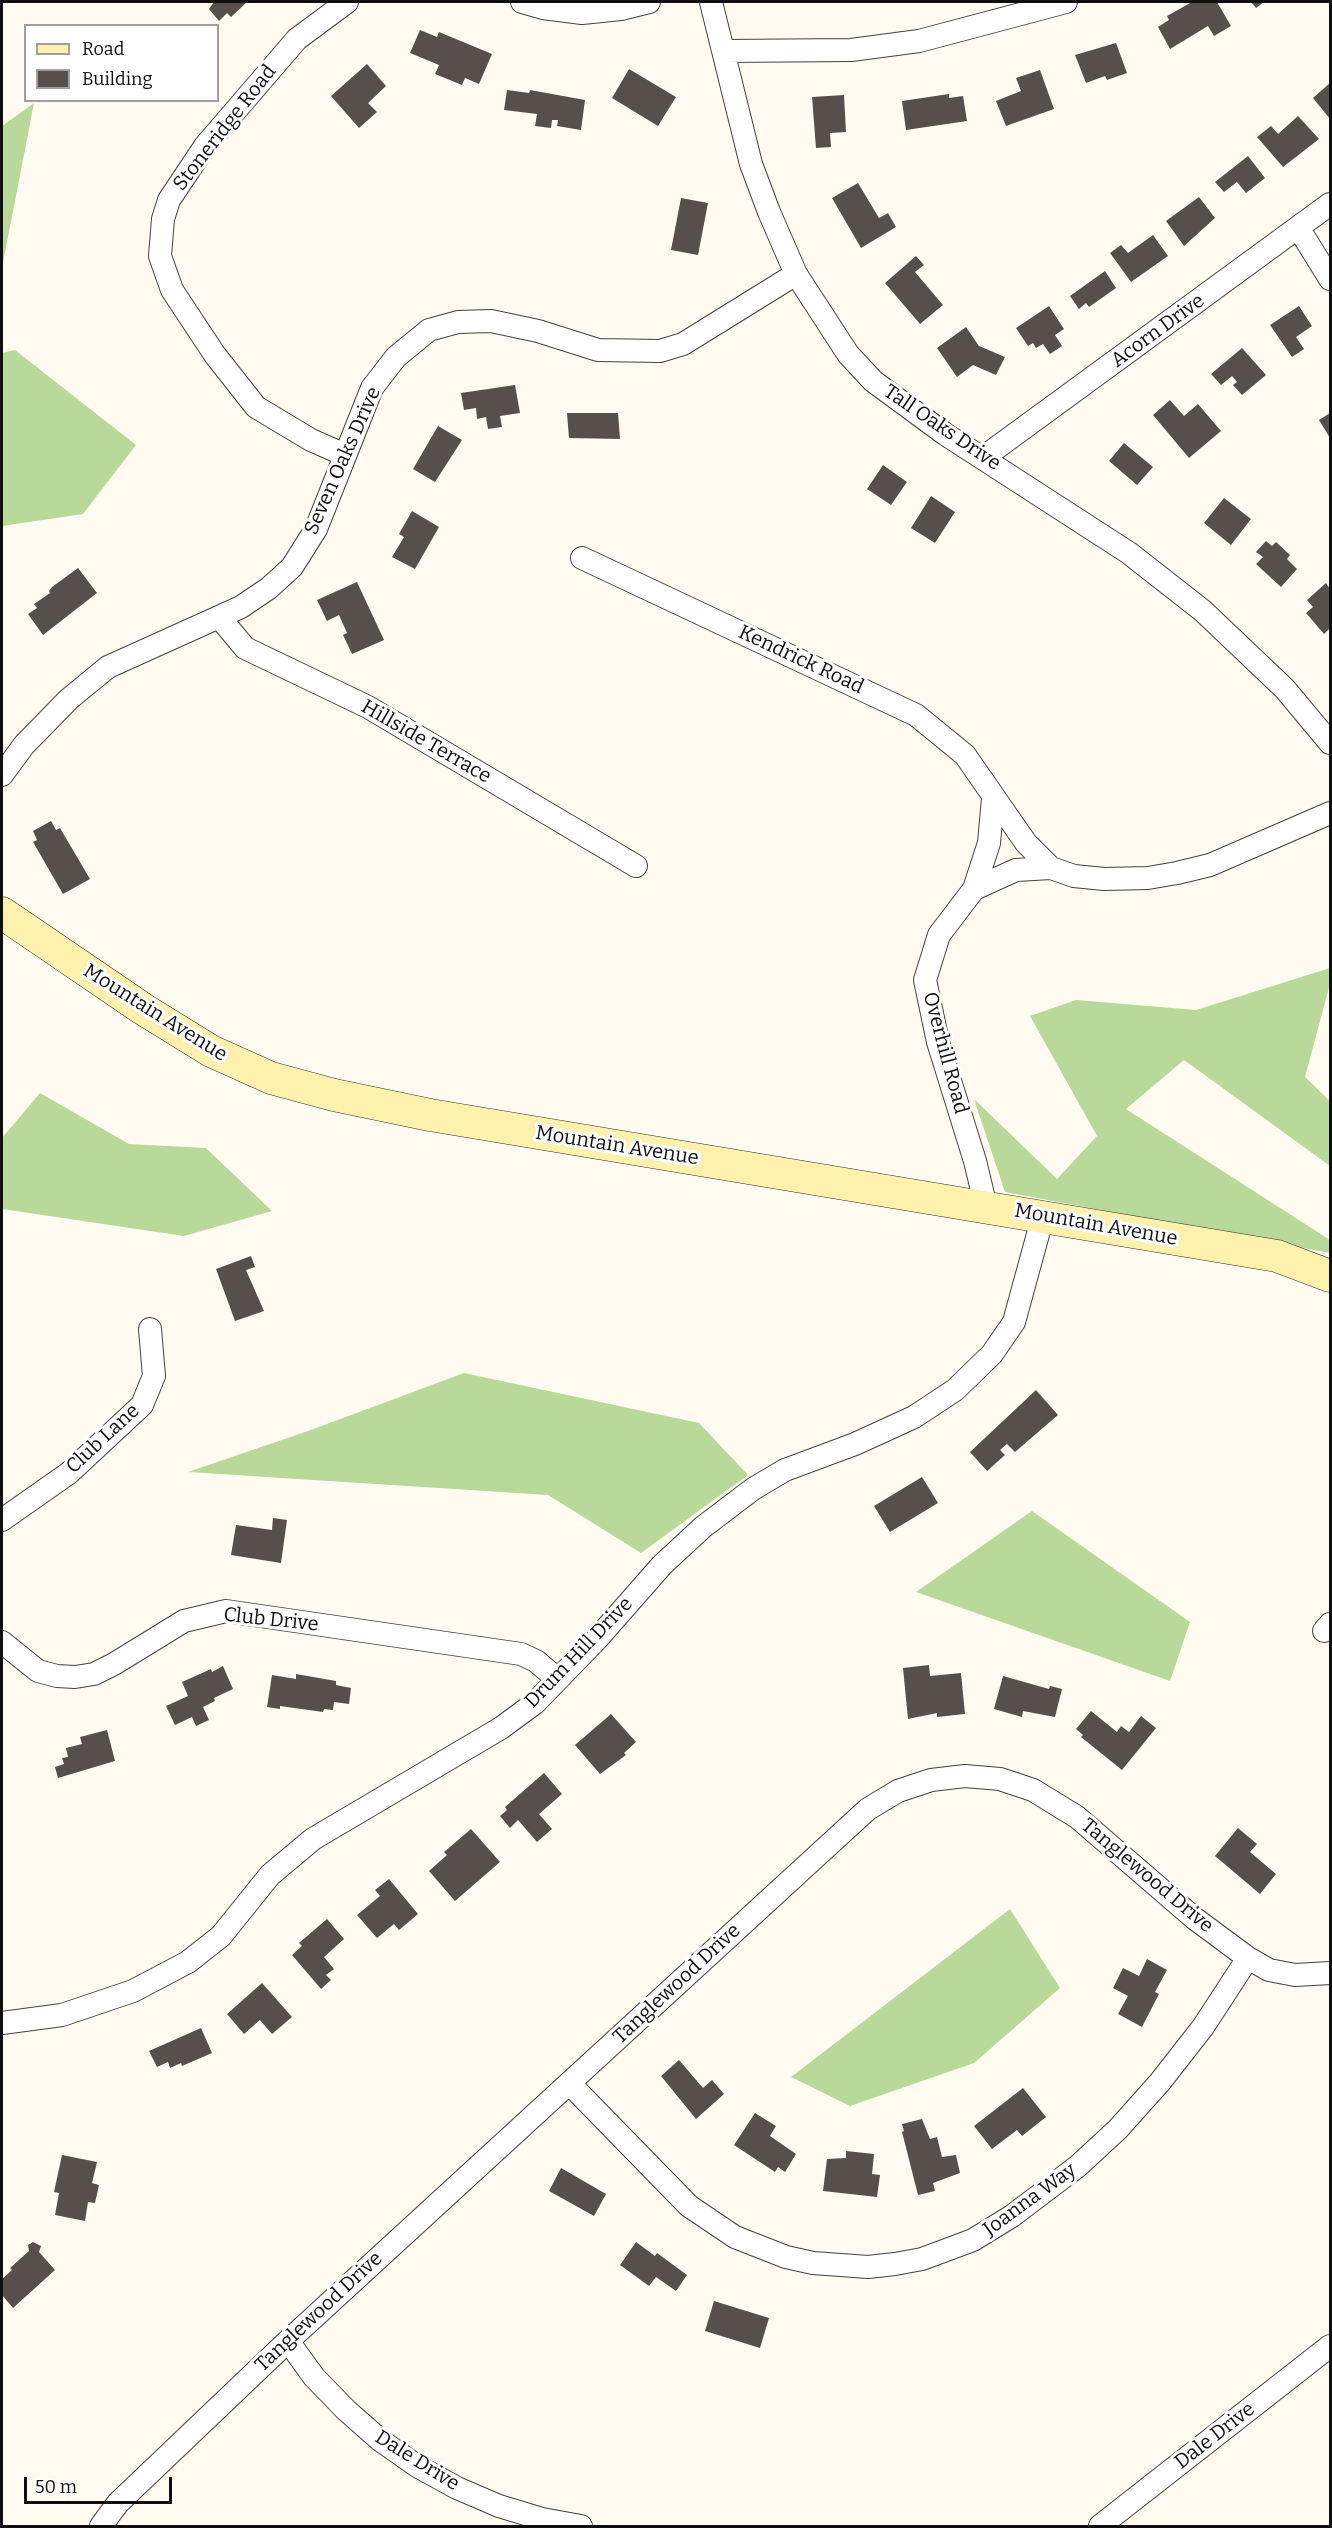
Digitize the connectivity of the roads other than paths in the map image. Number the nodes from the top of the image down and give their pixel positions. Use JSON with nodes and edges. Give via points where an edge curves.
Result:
{"nodes":[{"id":1,"x":347,"y":2,"type":"edge"},
{"id":2,"x":522,"y":2,"type":"edge"},
{"id":3,"x":649,"y":2,"type":"edge"},
{"id":4,"x":711,"y":2,"type":"edge"},
{"id":5,"x":1066,"y":2,"type":"edge"},
{"id":6,"x":724,"y":51,"type":"junction"},
{"id":7,"x":1330,"y":204,"type":"edge"},
{"id":8,"x":1299,"y":229,"type":"junction"},
{"id":9,"x":796,"y":274,"type":"junction"},
{"id":10,"x":1330,"y":279,"type":"edge"},
{"id":11,"x":345,"y":454,"type":"junction"},
{"id":12,"x":984,"y":457,"type":"junction"},
{"id":13,"x":582,"y":558,"type":"dead end"},
{"id":14,"x":220,"y":618,"type":"junction"},
{"id":15,"x":1330,"y":743,"type":"edge"},
{"id":16,"x":2,"y":775,"type":"edge"},
{"id":17,"x":993,"y":798,"type":"junction"},
{"id":18,"x":1330,"y":813,"type":"edge"},
{"id":19,"x":636,"y":866,"type":"dead end"},
{"id":20,"x":1051,"y":868,"type":"junction"},
{"id":21,"x":974,"y":889,"type":"junction"},
{"id":22,"x":2,"y":913,"type":"edge"},
{"id":23,"x":986,"y":1207,"type":"junction"},
{"id":24,"x":1043,"y":1216,"type":"junction"},
{"id":25,"x":1330,"y":1276,"type":"edge"},
{"id":26,"x":150,"y":1329,"type":"dead end"},
{"id":27,"x":2,"y":1520,"type":"edge"},
{"id":28,"x":2,"y":1642,"type":"edge"},
{"id":29,"x":556,"y":1678,"type":"junction"},
{"id":30,"x":1248,"y":1958,"type":"junction"},
{"id":31,"x":1330,"y":1973,"type":"edge"},
{"id":32,"x":2,"y":2023,"type":"edge"},
{"id":33,"x":569,"y":2083,"type":"junction"},
{"id":34,"x":288,"y":2341,"type":"junction"},
{"id":35,"x":1330,"y":2346,"type":"edge"},
{"id":36,"x":101,"y":2526,"type":"edge"},
{"id":37,"x":581,"y":2526,"type":"edge"},
{"id":38,"x":1100,"y":2526,"type":"edge"}],
"edges":[{"from":1,"to":11,"type":"street","name":"Stoneridge Road","via":[[297,39],[206,146],[169,200],[160,256],[172,290],[256,407]]},
{"from":2,"to":3,"type":"street","via":[[582,13]]},
{"from":4,"to":6,"type":"street","name":"Tall Oaks Drive"},
{"from":5,"to":6,"type":"street","via":[[919,41],[851,50]]},
{"from":6,"to":9,"type":"street","name":"Tall Oaks Drive","via":[[751,164]]},
{"from":7,"to":8,"type":"street","name":"Acorn Drive"},
{"from":8,"to":10,"type":"street"},
{"from":8,"to":12,"type":"street","name":"Acorn Drive"},
{"from":9,"to":11,"type":"street","name":"Seven Oaks Drive","via":[[683,344],[660,351],[598,350],[491,321],[458,322],[429,330],[396,357],[372,388]]},
{"from":9,"to":12,"type":"street","name":"Tall Oaks Drive","via":[[848,354],[873,381],[945,434]]},
{"from":11,"to":14,"type":"street","name":"Seven Oaks Drive","via":[[316,529],[292,567],[269,588]]},
{"from":12,"to":15,"type":"street","name":"Tall Oaks Drive","via":[[1129,553],[1203,611],[1285,689]]},
{"from":13,"to":17,"type":"street","name":"Kendrick Road","via":[[916,715],[965,756]]},
{"from":14,"to":16,"type":"street","name":"Seven Oaks Drive","via":[[108,667],[94,677],[24,745]]},
{"from":14,"to":19,"type":"street","name":"Hillside Terrace","via":[[245,648],[368,707]]},
{"from":17,"to":20,"type":"street","name":"Kendrick Road","via":[[1026,843]]},
{"from":17,"to":21,"type":"street","via":[[989,843]]},
{"from":18,"to":20,"type":"street","name":"Overhill Road","via":[[1210,865],[1148,878],[1074,876]]},
{"from":20,"to":21,"type":"street","name":"Overhill Road","via":[[1016,870]]},
{"from":21,"to":23,"type":"street","name":"Overhill Road","via":[[939,935],[925,980],[938,1042]]},
{"from":22,"to":23,"type":"main road","name":"Mountain Avenue","via":[[211,1051],[272,1078],[419,1113]]},
{"from":23,"to":24,"type":"main road","name":"Mountain Avenue"},
{"from":24,"to":25,"type":"main road","name":"Mountain Avenue","via":[[1277,1256]]},
{"from":24,"to":29,"type":"street","name":"Drum Hill Drive","via":[[1014,1322],[992,1354],[955,1390],[914,1417],[785,1470],[753,1489],[662,1565],[597,1639]]},
{"from":26,"to":27,"type":"street","name":"Club Lane","via":[[154,1376],[142,1405],[69,1473]]},
{"from":28,"to":29,"type":"street","name":"Club Drive","via":[[38,1671],[75,1677],[94,1674],[114,1664],[184,1621],[226,1611],[521,1654]]},
{"from":29,"to":32,"type":"street","name":"Drum Hill Drive","via":[[535,1703],[501,1728],[306,1844],[270,1875],[221,1936],[188,1962],[133,1991],[62,2015]]},
{"from":30,"to":31,"type":"street","name":"Tanglewood Drive","via":[[1269,1970]]},
{"from":30,"to":33,"type":"street","name":"Tanglewood Drive","via":[[1048,1797],[991,1778],[931,1780],[898,1791],[868,1809]]},
{"from":30,"to":33,"type":"street","name":"Joanna Way","via":[[1203,2027],[1160,2082],[1078,2166],[973,2240],[922,2259],[895,2264],[867,2267],[813,2263],[735,2237],[689,2206]]},
{"from":33,"to":34,"type":"street","name":"Tanglewood Drive"},
{"from":34,"to":36,"type":"street","name":"Tanglewood Drive","via":[[118,2503]]},
{"from":34,"to":37,"type":"street","name":"Dale Drive","via":[[346,2410],[417,2466],[499,2506]]},
{"from":35,"to":38,"type":"street","name":"Dale Drive"}]}
